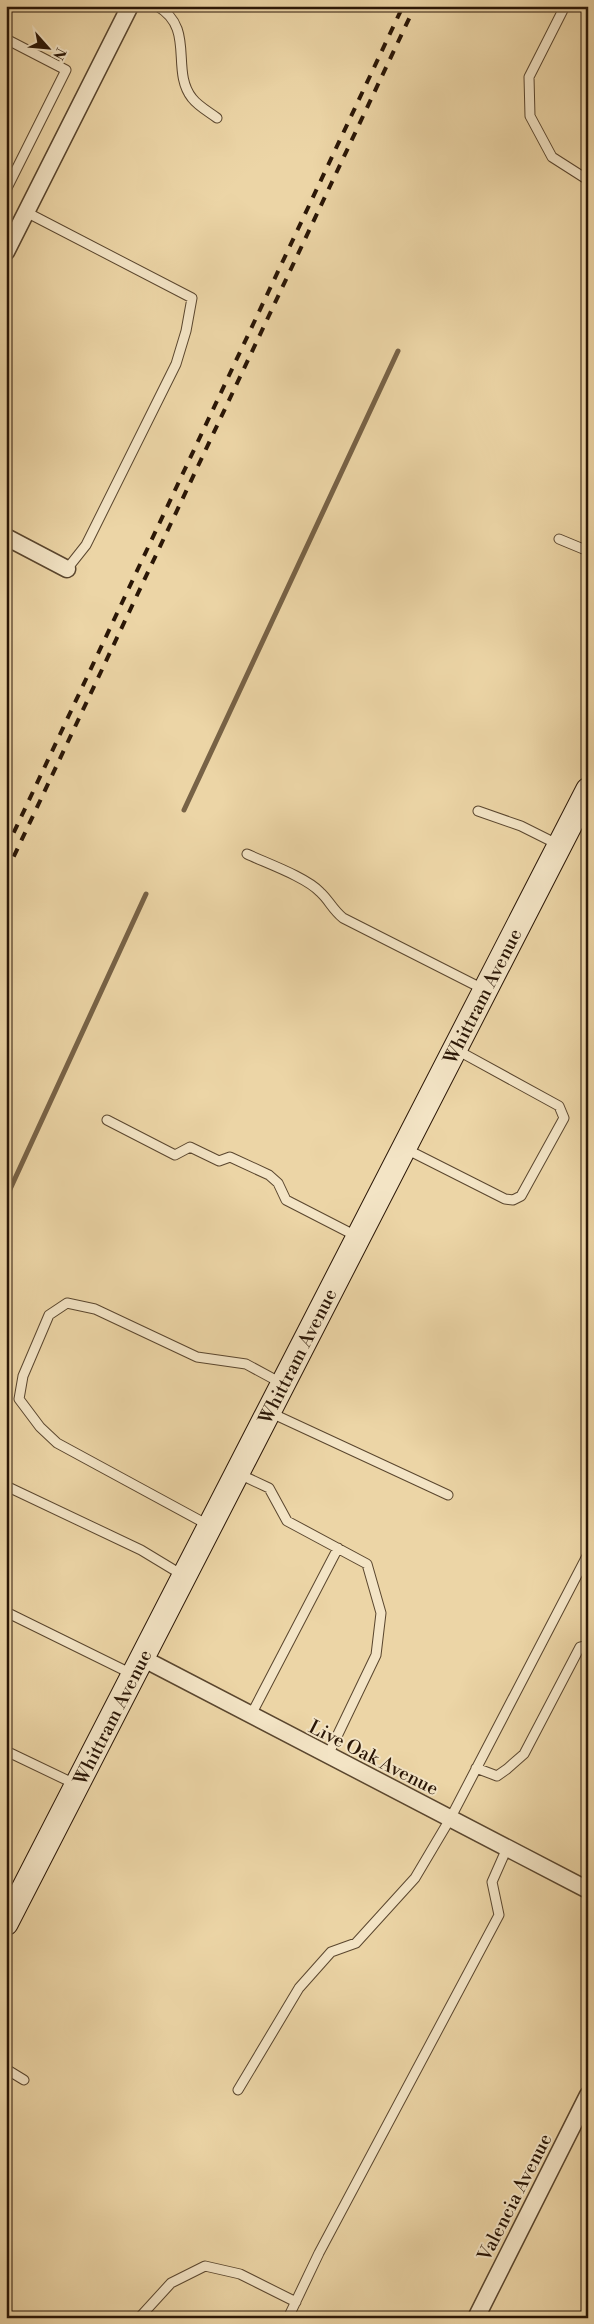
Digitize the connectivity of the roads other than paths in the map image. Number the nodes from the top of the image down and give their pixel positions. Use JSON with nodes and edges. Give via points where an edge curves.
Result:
{"nodes":[{"id":1,"x":130,"y":6,"type":"edge"},
{"id":2,"x":157,"y":6,"type":"edge"},
{"id":3,"x":565,"y":6,"type":"edge"},
{"id":4,"x":6,"y":39,"type":"edge"},
{"id":5,"x":217,"y":118,"type":"dead end"},
{"id":6,"x":588,"y":180,"type":"edge"},
{"id":7,"x":6,"y":190,"type":"edge"},
{"id":8,"x":26,"y":212,"type":"junction"},
{"id":9,"x":6,"y":252,"type":"edge"},
{"id":10,"x":6,"y":537,"type":"edge"},
{"id":11,"x":559,"y":538,"type":"dead end"},
{"id":12,"x":588,"y":551,"type":"edge"},
{"id":13,"x":67,"y":569,"type":"joint"},
{"id":14,"x":588,"y":790,"type":"edge"},
{"id":15,"x":478,"y":811,"type":"dead end"},
{"id":16,"x":559,"y":845,"type":"junction"},
{"id":17,"x":247,"y":854,"type":"dead end"},
{"id":18,"x":485,"y":990,"type":"junction"},
{"id":19,"x":455,"y":1049,"type":"junction"},
{"id":20,"x":107,"y":1120,"type":"dead end"},
{"id":21,"x":404,"y":1148,"type":"junction"},
{"id":22,"x":359,"y":1237,"type":"junction"},
{"id":23,"x":283,"y":1384,"type":"junction"},
{"id":24,"x":269,"y":1411,"type":"junction"},
{"id":25,"x":238,"y":1473,"type":"junction"},
{"id":26,"x":6,"y":1486,"type":"edge"},
{"id":27,"x":448,"y":1495,"type":"dead end"},
{"id":28,"x":210,"y":1526,"type":"junction"},
{"id":29,"x":338,"y":1548,"type":"junction"},
{"id":30,"x":588,"y":1554,"type":"edge"},
{"id":31,"x":185,"y":1576,"type":"junction"},
{"id":32,"x":6,"y":1612,"type":"edge"},
{"id":33,"x":588,"y":1645,"type":"edge"},
{"id":34,"x":138,"y":1667,"type":"junction"},
{"id":35,"x":251,"y":1715,"type":"junction"},
{"id":36,"x":6,"y":1751,"type":"edge"},
{"id":37,"x":328,"y":1755,"type":"junction"},
{"id":38,"x":476,"y":1768,"type":"junction"},
{"id":39,"x":77,"y":1785,"type":"junction"},
{"id":40,"x":450,"y":1818,"type":"junction"},
{"id":41,"x":506,"y":1848,"type":"junction"},
{"id":42,"x":588,"y":1890,"type":"edge"},
{"id":43,"x":6,"y":1923,"type":"edge"},
{"id":44,"x":6,"y":2070,"type":"edge"},
{"id":45,"x":24,"y":2080,"type":"dead end"},
{"id":46,"x":238,"y":2090,"type":"dead end"},
{"id":47,"x":588,"y":2095,"type":"edge"},
{"id":48,"x":296,"y":2302,"type":"junction"},
{"id":49,"x":139,"y":2318,"type":"edge"},
{"id":50,"x":288,"y":2318,"type":"edge"},
{"id":51,"x":476,"y":2318,"type":"edge"}],
"edges":[{"from":1,"to":8,"type":"street"},
{"from":2,"to":5,"type":"lane","via":[[176,23],[186,87],[192,99]]},
{"from":3,"to":6,"type":"lane","via":[[529,77],[530,116],[552,157]]},
{"from":4,"to":7,"type":"lane","via":[[66,70]]},
{"from":8,"to":9,"type":"street"},
{"from":8,"to":13,"type":"lane","via":[[192,298],[176,364],[86,545]]},
{"from":10,"to":13,"type":"street"},
{"from":11,"to":12,"type":"lane"},
{"from":14,"to":16,"type":"street","name":"Whittram Avenue"},
{"from":15,"to":16,"type":"lane","via":[[521,826]]},
{"from":16,"to":18,"type":"street","name":"Whittram Avenue"},
{"from":17,"to":18,"type":"lane","via":[[308,883],[321,892],[343,918]]},
{"from":18,"to":19,"type":"street","name":"Whittram Avenue"},
{"from":19,"to":21,"type":"street","name":"Whittram Avenue"},
{"from":19,"to":21,"type":"lane","via":[[560,1106],[564,1118],[556,1134],[521,1196],[513,1200],[505,1199]]},
{"from":20,"to":22,"type":"lane","via":[[175,1154],[190,1147],[219,1161],[230,1157],[269,1175],[278,1183],[286,1200]]},
{"from":21,"to":22,"type":"street","name":"Whittram Avenue"},
{"from":22,"to":23,"type":"street","name":"Whittram Avenue"},
{"from":23,"to":24,"type":"street","name":"Whittram Avenue"},
{"from":23,"to":28,"type":"lane","via":[[246,1364],[197,1357],[95,1309],[67,1303],[48,1315],[22,1376],[19,1399],[40,1427],[57,1443]]},
{"from":24,"to":25,"type":"street","name":"Whittram Avenue"},
{"from":24,"to":27,"type":"lane"},
{"from":25,"to":28,"type":"street","name":"Whittram Avenue"},
{"from":25,"to":29,"type":"lane","via":[[269,1488],[287,1521]]},
{"from":26,"to":31,"type":"lane","via":[[141,1550]]},
{"from":28,"to":31,"type":"street","name":"Whittram Avenue"},
{"from":29,"to":35,"type":"lane"},
{"from":29,"to":37,"type":"lane","via":[[366,1564],[381,1613],[376,1655]]},
{"from":30,"to":38,"type":"lane"},
{"from":31,"to":34,"type":"street","name":"Whittram Avenue"},
{"from":32,"to":34,"type":"lane"},
{"from":33,"to":38,"type":"lane","via":[[580,1646],[524,1754],[497,1776]]},
{"from":34,"to":35,"type":"street","name":"Live Oak Avenue"},
{"from":34,"to":39,"type":"street","name":"Whittram Avenue"},
{"from":35,"to":37,"type":"street","name":"Live Oak Avenue"},
{"from":36,"to":39,"type":"lane"},
{"from":37,"to":40,"type":"street","name":"Live Oak Avenue"},
{"from":38,"to":40,"type":"lane"},
{"from":39,"to":43,"type":"street","name":"Whittram Avenue"},
{"from":40,"to":41,"type":"street","name":"Live Oak Avenue"},
{"from":40,"to":46,"type":"lane","via":[[415,1878],[391,1906],[356,1943],[332,1952],[299,1988]]},
{"from":41,"to":42,"type":"street","name":"Live Oak Avenue"},
{"from":41,"to":48,"type":"lane","via":[[492,1882],[498,1915]]},
{"from":44,"to":45,"type":"lane"},
{"from":47,"to":51,"type":"street","name":"Valencia Avenue"},
{"from":48,"to":49,"type":"lane","via":[[240,2274],[205,2266],[171,2283]]},
{"from":48,"to":50,"type":"lane"}]}
